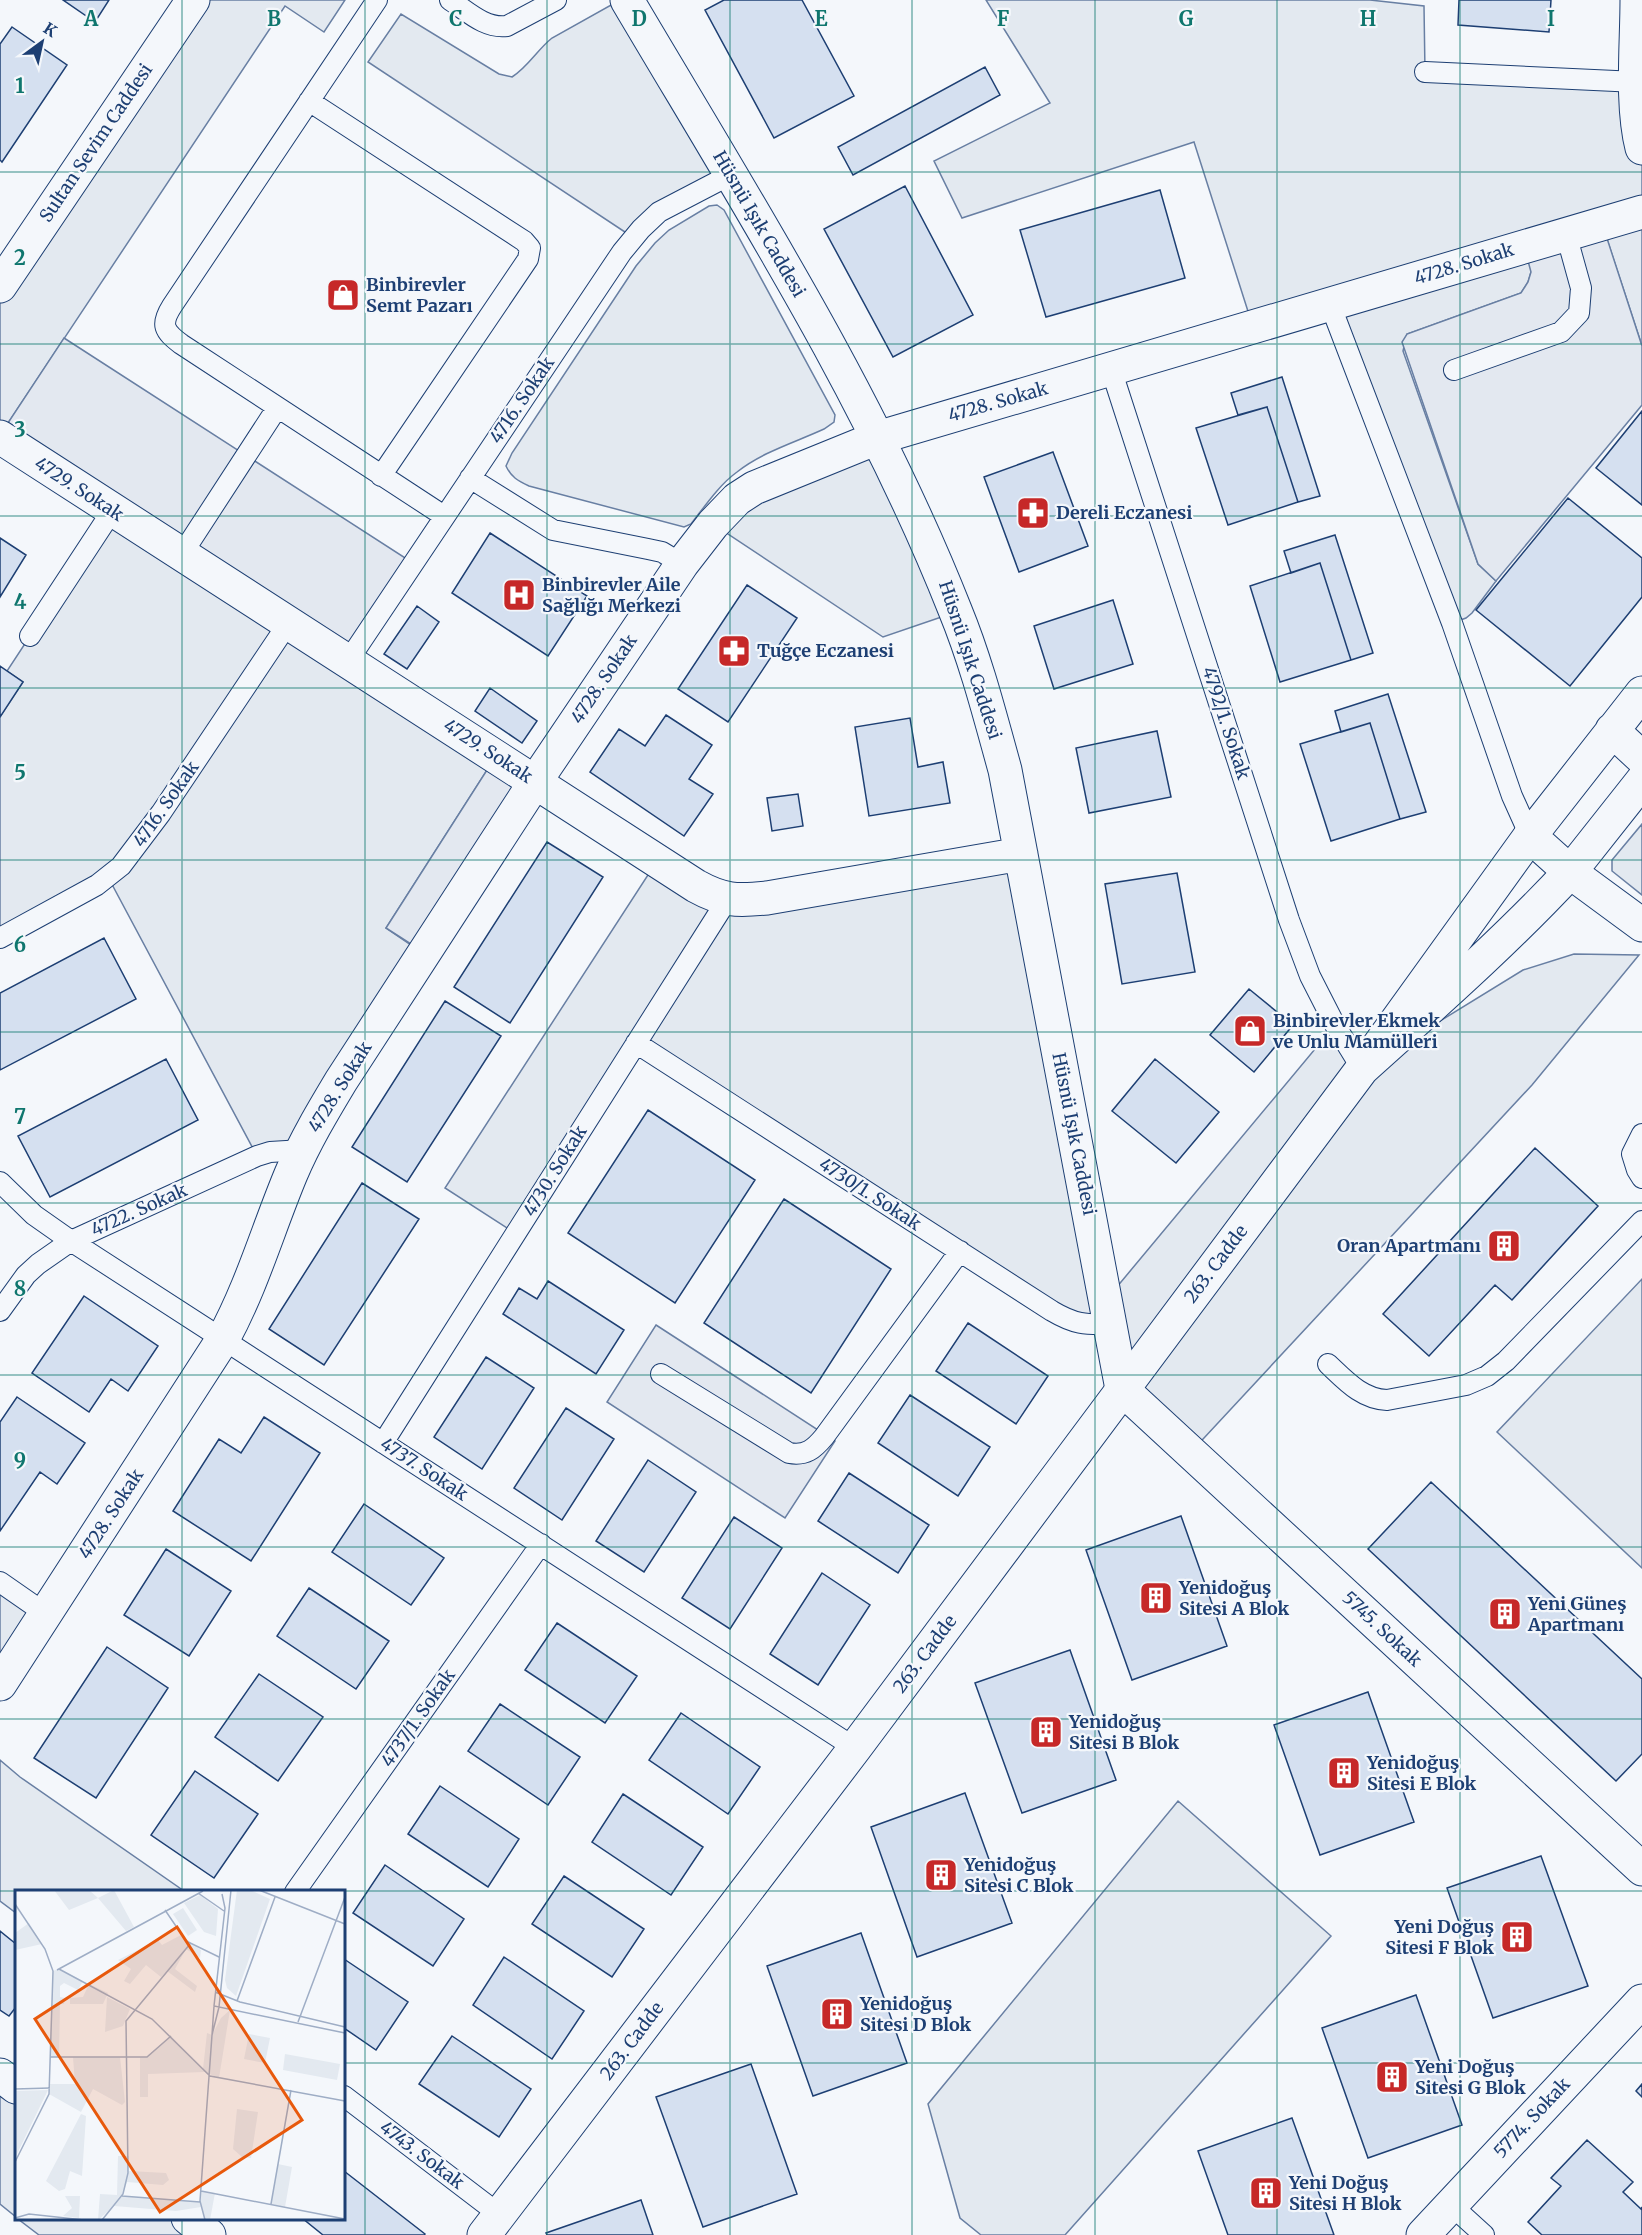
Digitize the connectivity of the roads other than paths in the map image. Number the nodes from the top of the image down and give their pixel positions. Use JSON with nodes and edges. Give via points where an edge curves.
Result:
{"nodes":[{"id":1,"x":193,"y":0,"type":"edge"},
{"id":2,"x":378,"y":0,"type":"edge"},
{"id":3,"x":450,"y":0,"type":"edge"},
{"id":4,"x":556,"y":0,"type":"edge"},
{"id":5,"x":627,"y":0,"type":"edge"},
{"id":6,"x":1637,"y":0,"type":"edge"},
{"id":7,"x":1425,"y":72,"type":"dead end"},
{"id":8,"x":1637,"y":82,"type":"junction"},
{"id":9,"x":309,"y":101,"type":"junction"},
{"id":10,"x":1642,"y":148,"type":"edge"},
{"id":11,"x":730,"y":175,"type":"junction"},
{"id":12,"x":1642,"y":212,"type":"edge"},
{"id":13,"x":1566,"y":234,"type":"junction"},
{"id":14,"x":0,"y":286,"type":"edge"},
{"id":15,"x":1330,"y":304,"type":"junction"},
{"id":16,"x":1111,"y":369,"type":"junction"},
{"id":17,"x":1454,"y":370,"type":"dead end"},
{"id":18,"x":277,"y":408,"type":"junction"},
{"id":19,"x":0,"y":437,"type":"edge"},
{"id":20,"x":877,"y":438,"type":"junction"},
{"id":21,"x":381,"y":476,"type":"junction"},
{"id":22,"x":470,"y":478,"type":"junction"},
{"id":23,"x":112,"y":511,"type":"junction"},
{"id":24,"x":444,"y":516,"type":"junction"},
{"id":25,"x":182,"y":554,"type":"junction"},
{"id":26,"x":682,"y":564,"type":"junction"},
{"id":27,"x":289,"y":622,"type":"junction"},
{"id":28,"x":30,"y":636,"type":"dead end"},
{"id":29,"x":348,"y":660,"type":"junction"},
{"id":30,"x":1642,"y":693,"type":"edge"},
{"id":31,"x":1612,"y":730,"type":"junction"},
{"id":32,"x":1642,"y":758,"type":"edge"},
{"id":33,"x":1642,"y":781,"type":"edge"},
{"id":34,"x":536,"y":782,"type":"junction"},
{"id":35,"x":1530,"y":836,"type":"junction"},
{"id":36,"x":1021,"y":854,"type":"junction"},
{"id":37,"x":1570,"y":872,"type":"junction"},
{"id":38,"x":727,"y":900,"type":"junction"},
{"id":39,"x":1642,"y":925,"type":"edge"},
{"id":40,"x":0,"y":938,"type":"edge"},
{"id":41,"x":636,"y":1043,"type":"junction"},
{"id":42,"x":1362,"y":1069,"type":"junction"},
{"id":43,"x":1642,"y":1134,"type":"edge"},
{"id":44,"x":303,"y":1150,"type":"junction"},
{"id":45,"x":1642,"y":1178,"type":"edge"},
{"id":46,"x":0,"y":1182,"type":"edge"},
{"id":47,"x":1642,"y":1221,"type":"edge"},
{"id":48,"x":71,"y":1241,"type":"junction"},
{"id":49,"x":960,"y":1251,"type":"junction"},
{"id":50,"x":0,"y":1311,"type":"edge"},
{"id":51,"x":1110,"y":1324,"type":"junction"},
{"id":52,"x":223,"y":1339,"type":"junction"},
{"id":53,"x":1328,"y":1364,"type":"dead end"},
{"id":54,"x":661,"y":1374,"type":"dead end"},
{"id":55,"x":1122,"y":1389,"type":"junction"},
{"id":56,"x":383,"y":1443,"type":"junction"},
{"id":57,"x":541,"y":1544,"type":"junction"},
{"id":58,"x":0,"y":1582,"type":"edge"},
{"id":59,"x":46,"y":1614,"type":"junction"},
{"id":60,"x":0,"y":1684,"type":"edge"},
{"id":61,"x":855,"y":1748,"type":"junction"},
{"id":62,"x":1638,"y":1856,"type":"edge"},
{"id":63,"x":296,"y":1890,"type":"edge"},
{"id":64,"x":1642,"y":2001,"type":"edge"},
{"id":65,"x":0,"y":2075,"type":"edge"},
{"id":66,"x":15,"y":2086,"type":"edge"},
{"id":67,"x":345,"y":2097,"type":"edge"},
{"id":68,"x":1451,"y":2205,"type":"junction"},
{"id":69,"x":190,"y":2220,"type":"edge"},
{"id":70,"x":492,"y":2225,"type":"edge"},
{"id":71,"x":209,"y":2235,"type":"edge"},
{"id":72,"x":1423,"y":2235,"type":"edge"},
{"id":73,"x":1484,"y":2235,"type":"edge"}],
"edges":[{"from":1,"to":14,"type":"street","name":"Sultan Sevim Caddesi"},
{"from":2,"to":9,"type":"lane"},
{"from":3,"to":4,"type":"lane","via":[[499,27]]},
{"from":5,"to":11,"type":"street","name":"Hüsnü Işık Caddesi"},
{"from":6,"to":8,"type":"street"},
{"from":7,"to":8,"type":"lane"},
{"from":8,"to":10,"type":"street"},
{"from":9,"to":18,"type":"lane","via":[[165,317],[164,327],[170,336]]},
{"from":9,"to":21,"type":"lane","via":[[530,248],[528,258]]},
{"from":11,"to":20,"type":"street","name":"Hüsnü Işık Caddesi","via":[[802,297]]},
{"from":11,"to":22,"type":"lane","name":"4716. Sokak","via":[[659,213],[641,229]]},
{"from":12,"to":13,"type":"street","name":"4728. Sokak"},
{"from":13,"to":15,"type":"street","name":"4728. Sokak"},
{"from":13,"to":17,"type":"lane","via":[[1581,288],[1579,313],[1561,332]]},
{"from":15,"to":16,"type":"street","name":"4728. Sokak"},
{"from":15,"to":35,"type":"lane"},
{"from":16,"to":20,"type":"street","name":"4728. Sokak"},
{"from":16,"to":42,"type":"lane","name":"4792/1. Sokak","via":[[1289,920],[1310,976]]},
{"from":18,"to":21,"type":"lane"},
{"from":18,"to":25,"type":"lane"},
{"from":19,"to":23,"type":"street","name":"4729. Sokak"},
{"from":20,"to":26,"type":"street","name":"4728. Sokak","via":[[746,493],[712,524]]},
{"from":20,"to":36,"type":"street","name":"Hüsnü Işık Caddesi","via":[[957,612],[1005,770]]},
{"from":21,"to":24,"type":"lane"},
{"from":22,"to":24,"type":"lane","name":"4716. Sokak"},
{"from":22,"to":26,"type":"lane","via":[[553,530],[662,552]]},
{"from":23,"to":25,"type":"street","name":"4729. Sokak"},
{"from":23,"to":28,"type":"lane"},
{"from":24,"to":29,"type":"lane","name":"4716. Sokak"},
{"from":25,"to":27,"type":"street","name":"4729. Sokak"},
{"from":26,"to":34,"type":"street","name":"4728. Sokak"},
{"from":27,"to":29,"type":"street","name":"4729. Sokak"},
{"from":27,"to":40,"type":"lane","name":"4716. Sokak","via":[[121,866],[97,885]]},
{"from":29,"to":34,"type":"street","name":"4729. Sokak"},
{"from":30,"to":31,"type":"street"},
{"from":31,"to":32,"type":"street"},
{"from":31,"to":35,"type":"street"},
{"from":33,"to":37,"type":"street"},
{"from":34,"to":38,"type":"street","name":"4729. Sokak","via":[[696,886]]},
{"from":34,"to":44,"type":"street","name":"4728. Sokak","via":[[341,1082]]},
{"from":35,"to":37,"type":"street"},
{"from":35,"to":42,"type":"street"},
{"from":36,"to":38,"type":"street","name":"4729. Sokak","via":[[767,898]]},
{"from":36,"to":51,"type":"street","name":"Hüsnü Işık Caddesi"},
{"from":37,"to":39,"type":"street"},
{"from":37,"to":42,"type":"street","via":[[1490,953]]},
{"from":38,"to":41,"type":"lane","name":"4730. Sokak"},
{"from":41,"to":49,"type":"lane","name":"4730/1. Sokak"},
{"from":41,"to":56,"type":"lane","name":"4730. Sokak"},
{"from":42,"to":55,"type":"street","name":"263. Cadde"},
{"from":43,"to":45,"type":"lane","via":[[1632,1154]]},
{"from":44,"to":48,"type":"lane","name":"4722. Sokak","via":[[257,1156]]},
{"from":44,"to":52,"type":"street","name":"4728. Sokak"},
{"from":46,"to":48,"type":"lane","name":"4737. Sokak","via":[[34,1215]]},
{"from":47,"to":53,"type":"lane","via":[[1487,1376],[1466,1385],[1374,1400],[1352,1387]]},
{"from":48,"to":50,"type":"lane","name":"4722. Sokak","via":[[26,1275]]},
{"from":48,"to":52,"type":"lane","name":"4737. Sokak"},
{"from":49,"to":51,"type":"lane","name":"4730/1. Sokak","via":[[1070,1321]]},
{"from":49,"to":54,"type":"lane","via":[[812,1451],[797,1454],[783,1450]]},
{"from":51,"to":55,"type":"street","name":"Hüsnü Işık Caddesi"},
{"from":52,"to":56,"type":"lane","name":"4737. Sokak"},
{"from":52,"to":59,"type":"street","name":"4728. Sokak"},
{"from":55,"to":61,"type":"street","name":"263. Cadde"},
{"from":55,"to":62,"type":"street","name":"5745. Sokak"},
{"from":56,"to":57,"type":"lane","name":"4737. Sokak"},
{"from":57,"to":61,"type":"lane","name":"4737. Sokak"},
{"from":57,"to":63,"type":"lane","name":"4737/1. Sokak"},
{"from":58,"to":59,"type":"lane"},
{"from":59,"to":60,"type":"street","name":"4728. Sokak"},
{"from":61,"to":70,"type":"street","name":"263. Cadde"},
{"from":64,"to":68,"type":"street","name":"5774. Sokak"},
{"from":65,"to":66,"type":"street"},
{"from":67,"to":70,"type":"lane","name":"4743. Sokak"},
{"from":68,"to":72,"type":"street","name":"5774. Sokak"},
{"from":68,"to":73,"type":"lane"},
{"from":69,"to":71,"type":"street"}]}
